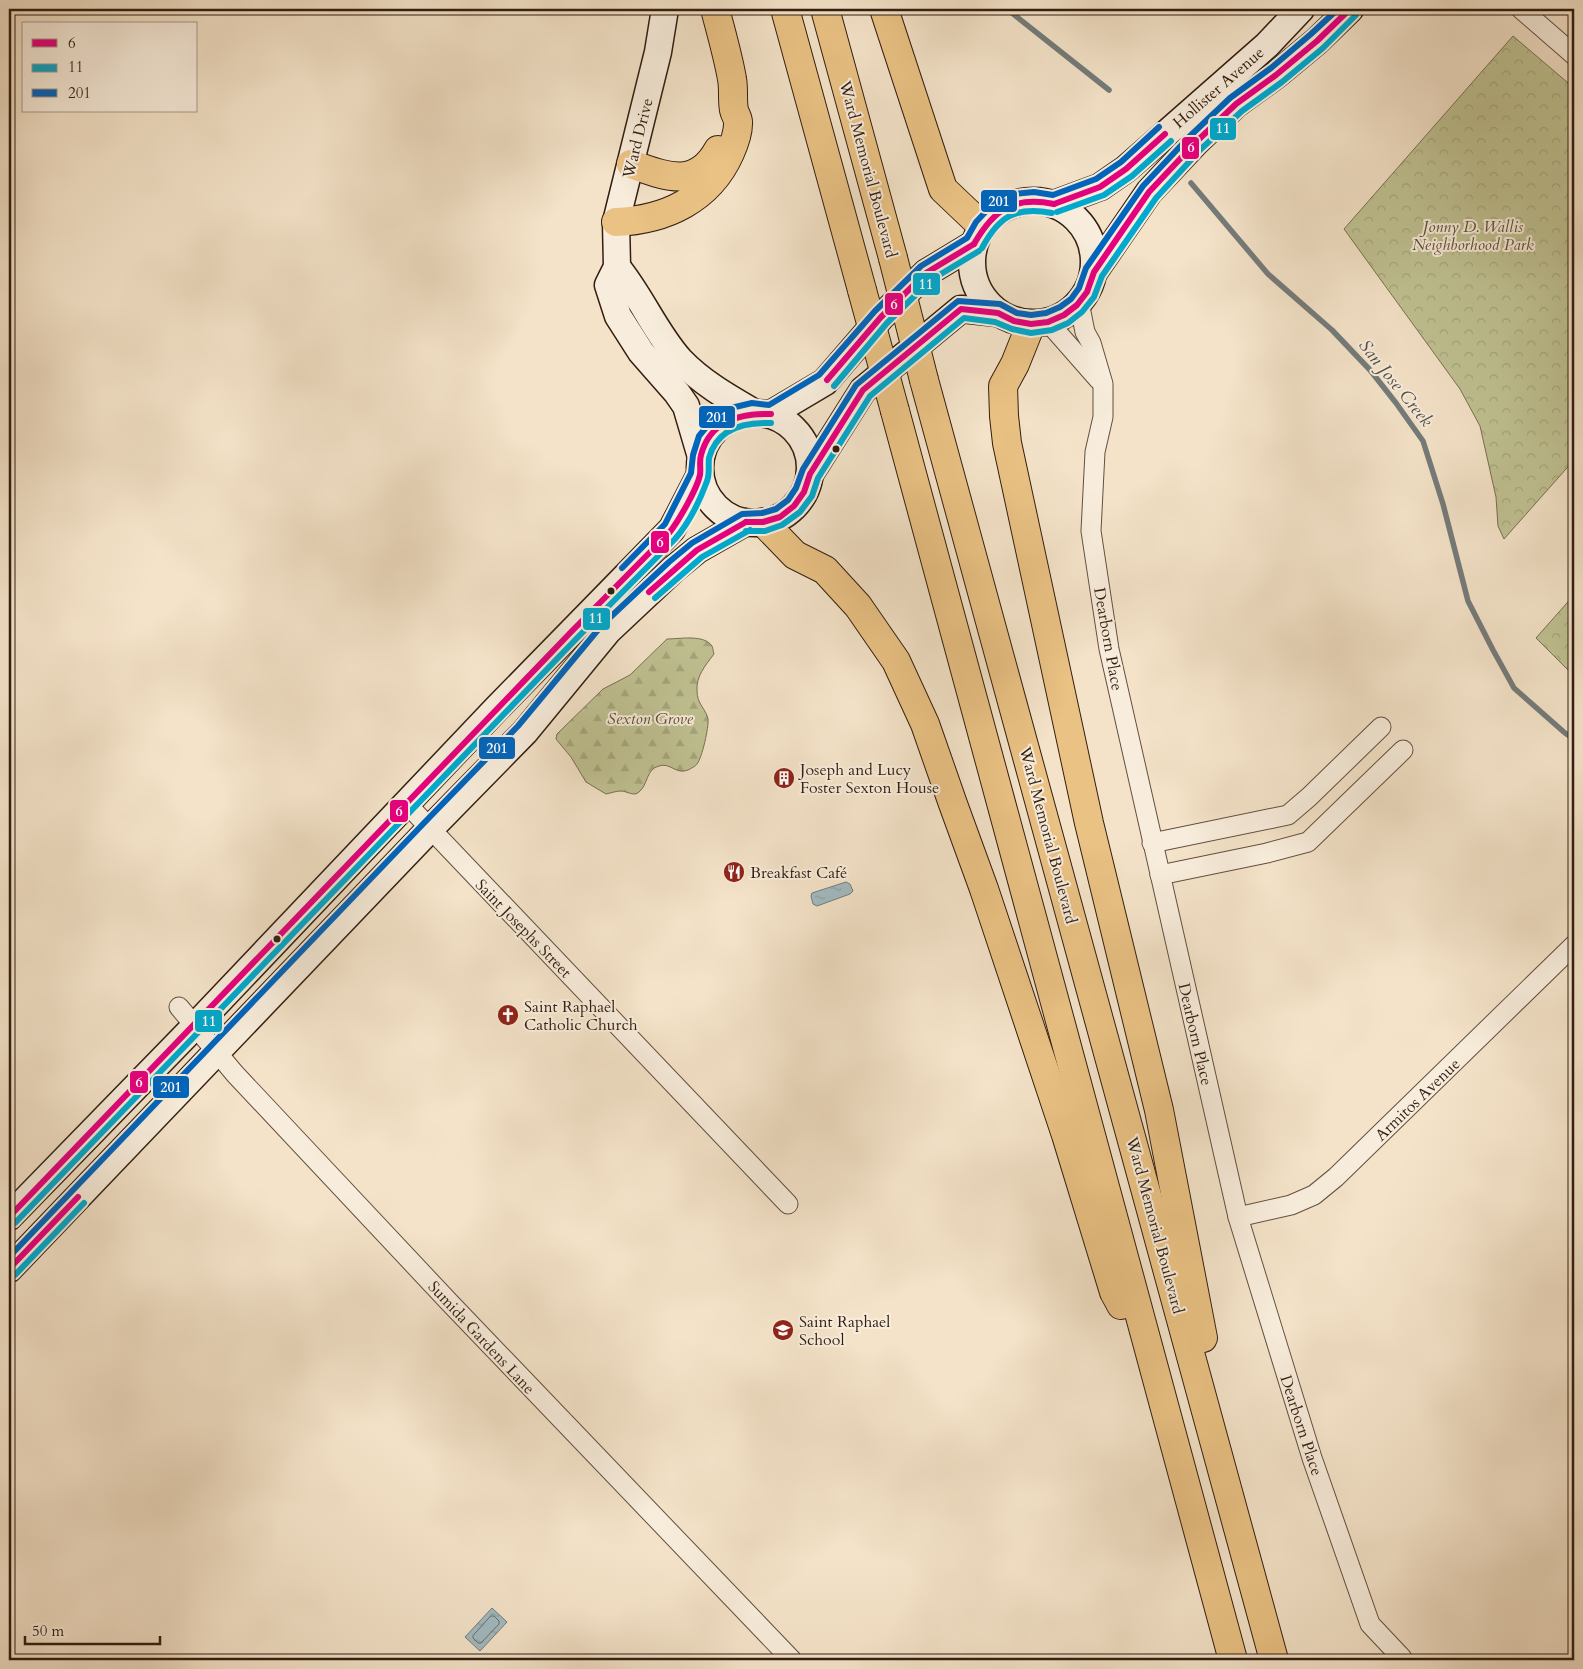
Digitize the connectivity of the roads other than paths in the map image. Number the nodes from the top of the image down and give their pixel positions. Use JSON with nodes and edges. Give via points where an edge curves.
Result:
{"nodes":[{"id":1,"x":665,"y":9,"type":"edge"},
{"id":2,"x":715,"y":9,"type":"edge"},
{"id":3,"x":785,"y":9,"type":"edge"},
{"id":4,"x":825,"y":9,"type":"edge"},
{"id":5,"x":884,"y":9,"type":"edge"},
{"id":6,"x":1301,"y":9,"type":"edge"},
{"id":7,"x":1350,"y":9,"type":"edge"},
{"id":8,"x":1521,"y":9,"type":"edge"},
{"id":9,"x":1574,"y":55,"type":"edge"},
{"id":10,"x":734,"y":110,"type":"junction"},
{"id":11,"x":631,"y":164,"type":"junction"},
{"id":12,"x":1054,"y":204,"type":"junction"},
{"id":13,"x":616,"y":222,"type":"junction"},
{"id":14,"x":979,"y":235,"type":"junction"},
{"id":15,"x":616,"y":267,"type":"junction"},
{"id":16,"x":1094,"y":272,"type":"junction"},
{"id":17,"x":1079,"y":302,"type":"junction"},
{"id":18,"x":998,"y":313,"type":"junction"},
{"id":19,"x":1040,"y":323,"type":"junction"},
{"id":20,"x":1104,"y":384,"type":"junction"},
{"id":21,"x":762,"y":413,"type":"junction"},
{"id":22,"x":700,"y":466,"type":"junction"},
{"id":23,"x":810,"y":474,"type":"junction"},
{"id":24,"x":754,"y":522,"type":"junction"},
{"id":25,"x":1381,"y":726,"type":"dead end"},
{"id":26,"x":1403,"y":750,"type":"dead end"},
{"id":27,"x":406,"y":803,"type":"junction"},
{"id":28,"x":430,"y":829,"type":"junction"},
{"id":29,"x":1152,"y":843,"type":"junction"},
{"id":30,"x":1160,"y":875,"type":"junction"},
{"id":31,"x":1574,"y":945,"type":"edge"},
{"id":32,"x":187,"y":1017,"type":"junction"},
{"id":33,"x":217,"y":1053,"type":"junction"},
{"id":34,"x":788,"y":1204,"type":"dead end"},
{"id":35,"x":9,"y":1217,"type":"edge"},
{"id":36,"x":1238,"y":1217,"type":"junction"},
{"id":37,"x":9,"y":1269,"type":"edge"},
{"id":38,"x":1157,"y":1379,"type":"junction"},
{"id":39,"x":1215,"y":1441,"type":"junction"},
{"id":40,"x":1402,"y":1658,"type":"dead end"},
{"id":41,"x":792,"y":1660,"type":"edge"},
{"id":42,"x":1233,"y":1660,"type":"edge"},
{"id":43,"x":1274,"y":1660,"type":"edge"}],
"edges":[{"from":1,"to":11,"type":"main road","name":"Ward Drive"},
{"from":2,"to":10,"type":"highway","via":[[732,80]]},
{"from":3,"to":38,"type":"highway","bridge":true},
{"from":4,"to":39,"type":"highway","name":"Ward Memorial Boulevard","bridge":true},
{"from":5,"to":14,"type":"highway","via":[[943,189]]},
{"from":6,"to":12,"type":"main road","name":"Hollister Avenue","via":[[1267,45],[1126,169],[1100,187]]},
{"from":7,"to":16,"type":"main road","name":"Hollister Avenue","via":[[1276,75],[1236,104],[1195,143],[1149,192]]},
{"from":8,"to":9,"type":"street"},
{"from":10,"to":11,"type":"highway","via":[[714,158],[688,177]]},
{"from":10,"to":13,"type":"highway","via":[[739,122],[735,141],[726,162],[709,186],[692,200],[668,212],[637,221]]},
{"from":11,"to":13,"type":"main road","name":"Ward Drive"},
{"from":12,"to":14,"type":"main road","via":[[1015,203],[997,212]]},
{"from":12,"to":16,"type":"main road","via":[[1072,214],[1086,231],[1094,250]]},
{"from":13,"to":15,"type":"main road","name":"Ward Drive"},
{"from":14,"to":18,"type":"main road","via":[[971,263],[975,282],[984,299]]},
{"from":14,"to":21,"type":"main road","via":[[926,273],[881,317],[825,382]]},
{"from":15,"to":21,"type":"main road","via":[[680,360],[709,386]]},
{"from":15,"to":22,"type":"main road","name":"Ward Drive","via":[[608,284],[618,316],[641,352],[686,406]]},
{"from":16,"to":17,"type":"main road","via":[[1087,292]]},
{"from":17,"to":19,"type":"main road","via":[[1064,315]]},
{"from":17,"to":20,"type":"street","name":"Dearborn Place","via":[[1085,332]]},
{"from":18,"to":19,"type":"main road","via":[[1014,320]]},
{"from":18,"to":23,"type":"main road","via":[[961,309],[863,390]]},
{"from":19,"to":20,"type":"street"},
{"from":19,"to":39,"type":"highway","via":[[1003,386],[1007,443],[1089,823],[1159,1110],[1205,1344]]},
{"from":20,"to":29,"type":"street","name":"Dearborn Place","via":[[1103,417],[1095,452],[1091,531],[1109,649]]},
{"from":21,"to":22,"type":"main road","via":[[734,416],[718,427],[707,440]]},
{"from":21,"to":23,"type":"main road","via":[[788,423],[802,437],[809,455]]},
{"from":22,"to":24,"type":"main road","via":[[705,491],[715,506],[729,516]]},
{"from":22,"to":27,"type":"main road","via":[[672,529]]},
{"from":23,"to":24,"type":"main road","via":[[804,492],[794,506],[780,517]]},
{"from":24,"to":28,"type":"main road","via":[[697,550],[608,631],[525,732]]},
{"from":24,"to":38,"type":"highway","via":[[795,555],[825,570],[858,606],[896,660],[926,724],[984,888],[1051,1088],[1114,1292]]},
{"from":25,"to":29,"type":"street","via":[[1288,815]]},
{"from":26,"to":30,"type":"street","via":[[1308,842]]},
{"from":27,"to":28,"type":"street","name":"Saint Josephs Street"},
{"from":27,"to":32,"type":"main road"},
{"from":28,"to":33,"type":"main road"},
{"from":28,"to":34,"type":"street","name":"Saint Josephs Street"},
{"from":29,"to":30,"type":"street","name":"Dearborn Place"},
{"from":30,"to":36,"type":"street","name":"Dearborn Place"},
{"from":31,"to":36,"type":"street","name":"Armitos Avenue","via":[[1314,1195],[1291,1205]]},
{"from":32,"to":33,"type":"street","name":"Sumida Gardens Lane"},
{"from":32,"to":35,"type":"main road"},
{"from":33,"to":37,"type":"main road"},
{"from":33,"to":41,"type":"street","name":"Sumida Gardens Lane","via":[[450,1303]]},
{"from":36,"to":40,"type":"street","name":"Dearborn Place","via":[[1312,1458],[1370,1624]]},
{"from":38,"to":42,"type":"highway"},
{"from":39,"to":43,"type":"highway","name":"Ward Memorial Boulevard"}]}
